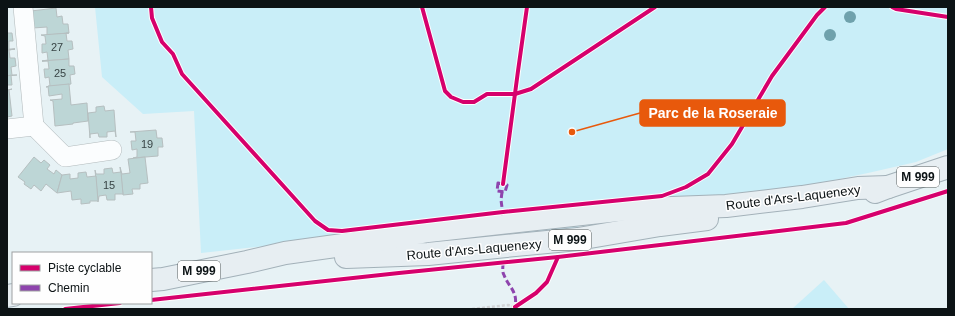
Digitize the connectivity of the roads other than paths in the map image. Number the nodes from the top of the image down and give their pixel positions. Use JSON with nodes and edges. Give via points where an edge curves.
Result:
{"nodes":[{"id":1,"x":23,"y":7,"type":"edge"},
{"id":2,"x":34,"y":126,"type":"junction"},
{"id":3,"x":7,"y":129,"type":"edge"},
{"id":4,"x":112,"y":150,"type":"dead end"},
{"id":5,"x":948,"y":167,"type":"edge"},
{"id":6,"x":152,"y":280,"type":"edge"}],
"edges":[{"from":1,"to":2,"type":"street"},
{"from":2,"to":3,"type":"street"},
{"from":2,"to":4,"type":"street","via":[[65,156]]},
{"from":5,"to":6,"type":"main road","name":"Route d'Ars-Laquenexy","number":"M 999","via":[[863,196],[815,207],[660,225],[578,239],[428,254],[247,262]]}]}
